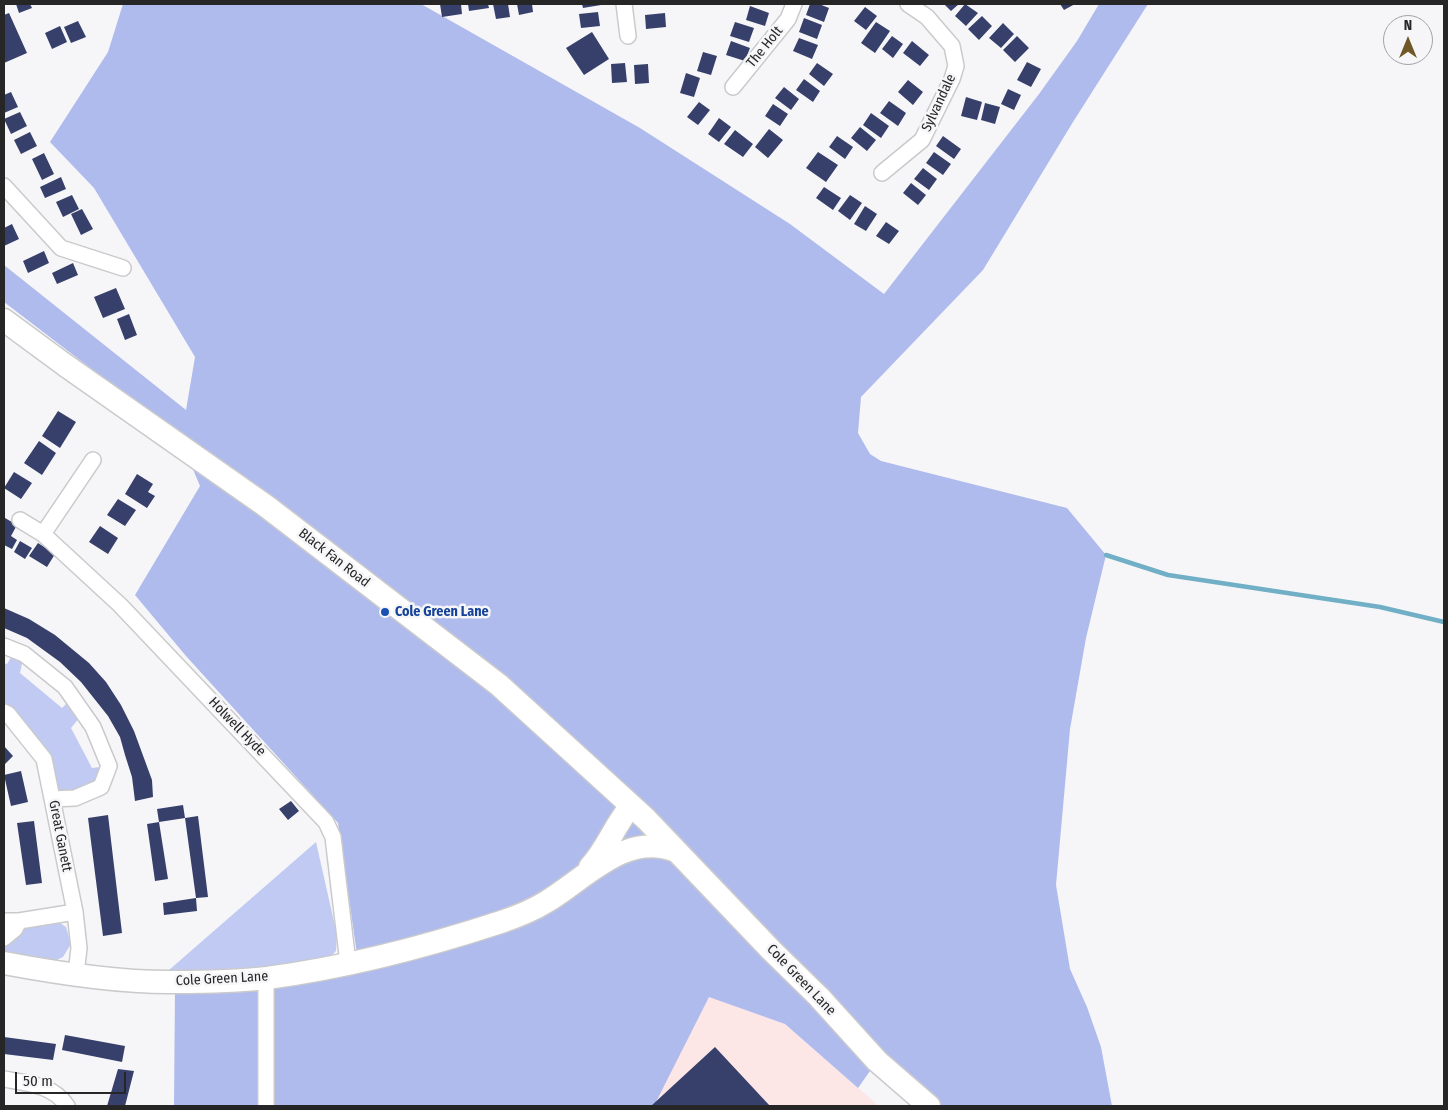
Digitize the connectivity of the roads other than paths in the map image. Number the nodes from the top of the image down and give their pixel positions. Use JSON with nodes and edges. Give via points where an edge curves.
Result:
{"nodes":[{"id":1,"x":624,"y":4,"type":"edge"},
{"id":2,"x":794,"y":4,"type":"edge"},
{"id":3,"x":908,"y":4,"type":"edge"},
{"id":4,"x":628,"y":36,"type":"dead end"},
{"id":5,"x":733,"y":87,"type":"dead end"},
{"id":6,"x":882,"y":173,"type":"dead end"},
{"id":7,"x":4,"y":186,"type":"edge"},
{"id":8,"x":123,"y":268,"type":"dead end"},
{"id":9,"x":4,"y":320,"type":"edge"},
{"id":10,"x":93,"y":460,"type":"dead end"},
{"id":11,"x":20,"y":520,"type":"dead end"},
{"id":12,"x":43,"y":534,"type":"junction"},
{"id":13,"x":4,"y":646,"type":"edge"},
{"id":14,"x":4,"y":712,"type":"edge"},
{"id":15,"x":52,"y":799,"type":"junction"},
{"id":16,"x":639,"y":812,"type":"junction"},
{"id":17,"x":676,"y":850,"type":"junction"},
{"id":18,"x":574,"y":883,"type":"junction"},
{"id":19,"x":75,"y":912,"type":"junction"},
{"id":20,"x":11,"y":921,"type":"edge"},
{"id":21,"x":4,"y":938,"type":"edge"},
{"id":22,"x":4,"y":963,"type":"edge"},
{"id":23,"x":348,"y":963,"type":"junction"},
{"id":24,"x":76,"y":974,"type":"junction"},
{"id":25,"x":266,"y":978,"type":"junction"},
{"id":26,"x":4,"y":1079,"type":"edge"},
{"id":27,"x":67,"y":1106,"type":"edge"},
{"id":28,"x":266,"y":1106,"type":"edge"},
{"id":29,"x":929,"y":1106,"type":"edge"}],
"edges":[{"from":1,"to":4,"type":"street"},
{"from":2,"to":5,"type":"street","name":"The Holt","via":[[788,18]]},
{"from":3,"to":6,"type":"street","name":"Sylvandale","via":[[927,17],[952,46],[956,66],[922,140]]},
{"from":7,"to":8,"type":"street","via":[[61,248]]},
{"from":9,"to":16,"type":"main road","name":"Black Fan Road","via":[[266,506],[483,673]]},
{"from":10,"to":12,"type":"street"},
{"from":11,"to":12,"type":"street","name":"Holwell Hyde"},
{"from":12,"to":23,"type":"street","name":"Holwell Hyde","via":[[120,605],[326,822],[333,837]]},
{"from":13,"to":15,"type":"street","via":[[24,654],[65,688],[93,727],[109,766],[101,787],[74,798]]},
{"from":14,"to":15,"type":"street","name":"Great Ganett","via":[[44,759]]},
{"from":15,"to":19,"type":"street","name":"Great Ganett"},
{"from":16,"to":17,"type":"main road","name":"Cole Green Lane"},
{"from":16,"to":18,"type":"main road","name":"Cole Green Lane","via":[[619,821],[599,858]]},
{"from":17,"to":18,"type":"main road","name":"Cole Green Lane","via":[[653,845],[638,846],[621,852]]},
{"from":17,"to":29,"type":"main road","name":"Cole Green Lane","via":[[877,1061]]},
{"from":18,"to":23,"type":"main road","name":"Cole Green Lane","via":[[545,903],[506,920],[469,933]]},
{"from":19,"to":20,"type":"street"},
{"from":19,"to":24,"type":"street","name":"Great Ganett","via":[[79,948]]},
{"from":20,"to":21,"type":"street","via":[[16,929]]},
{"from":22,"to":24,"type":"main road","name":"Cole Green Lane"},
{"from":23,"to":25,"type":"main road","name":"Cole Green Lane"},
{"from":24,"to":25,"type":"main road","name":"Cole Green Lane","via":[[175,982]]},
{"from":25,"to":28,"type":"street"},
{"from":26,"to":27,"type":"street","via":[[50,1090]]}]}
